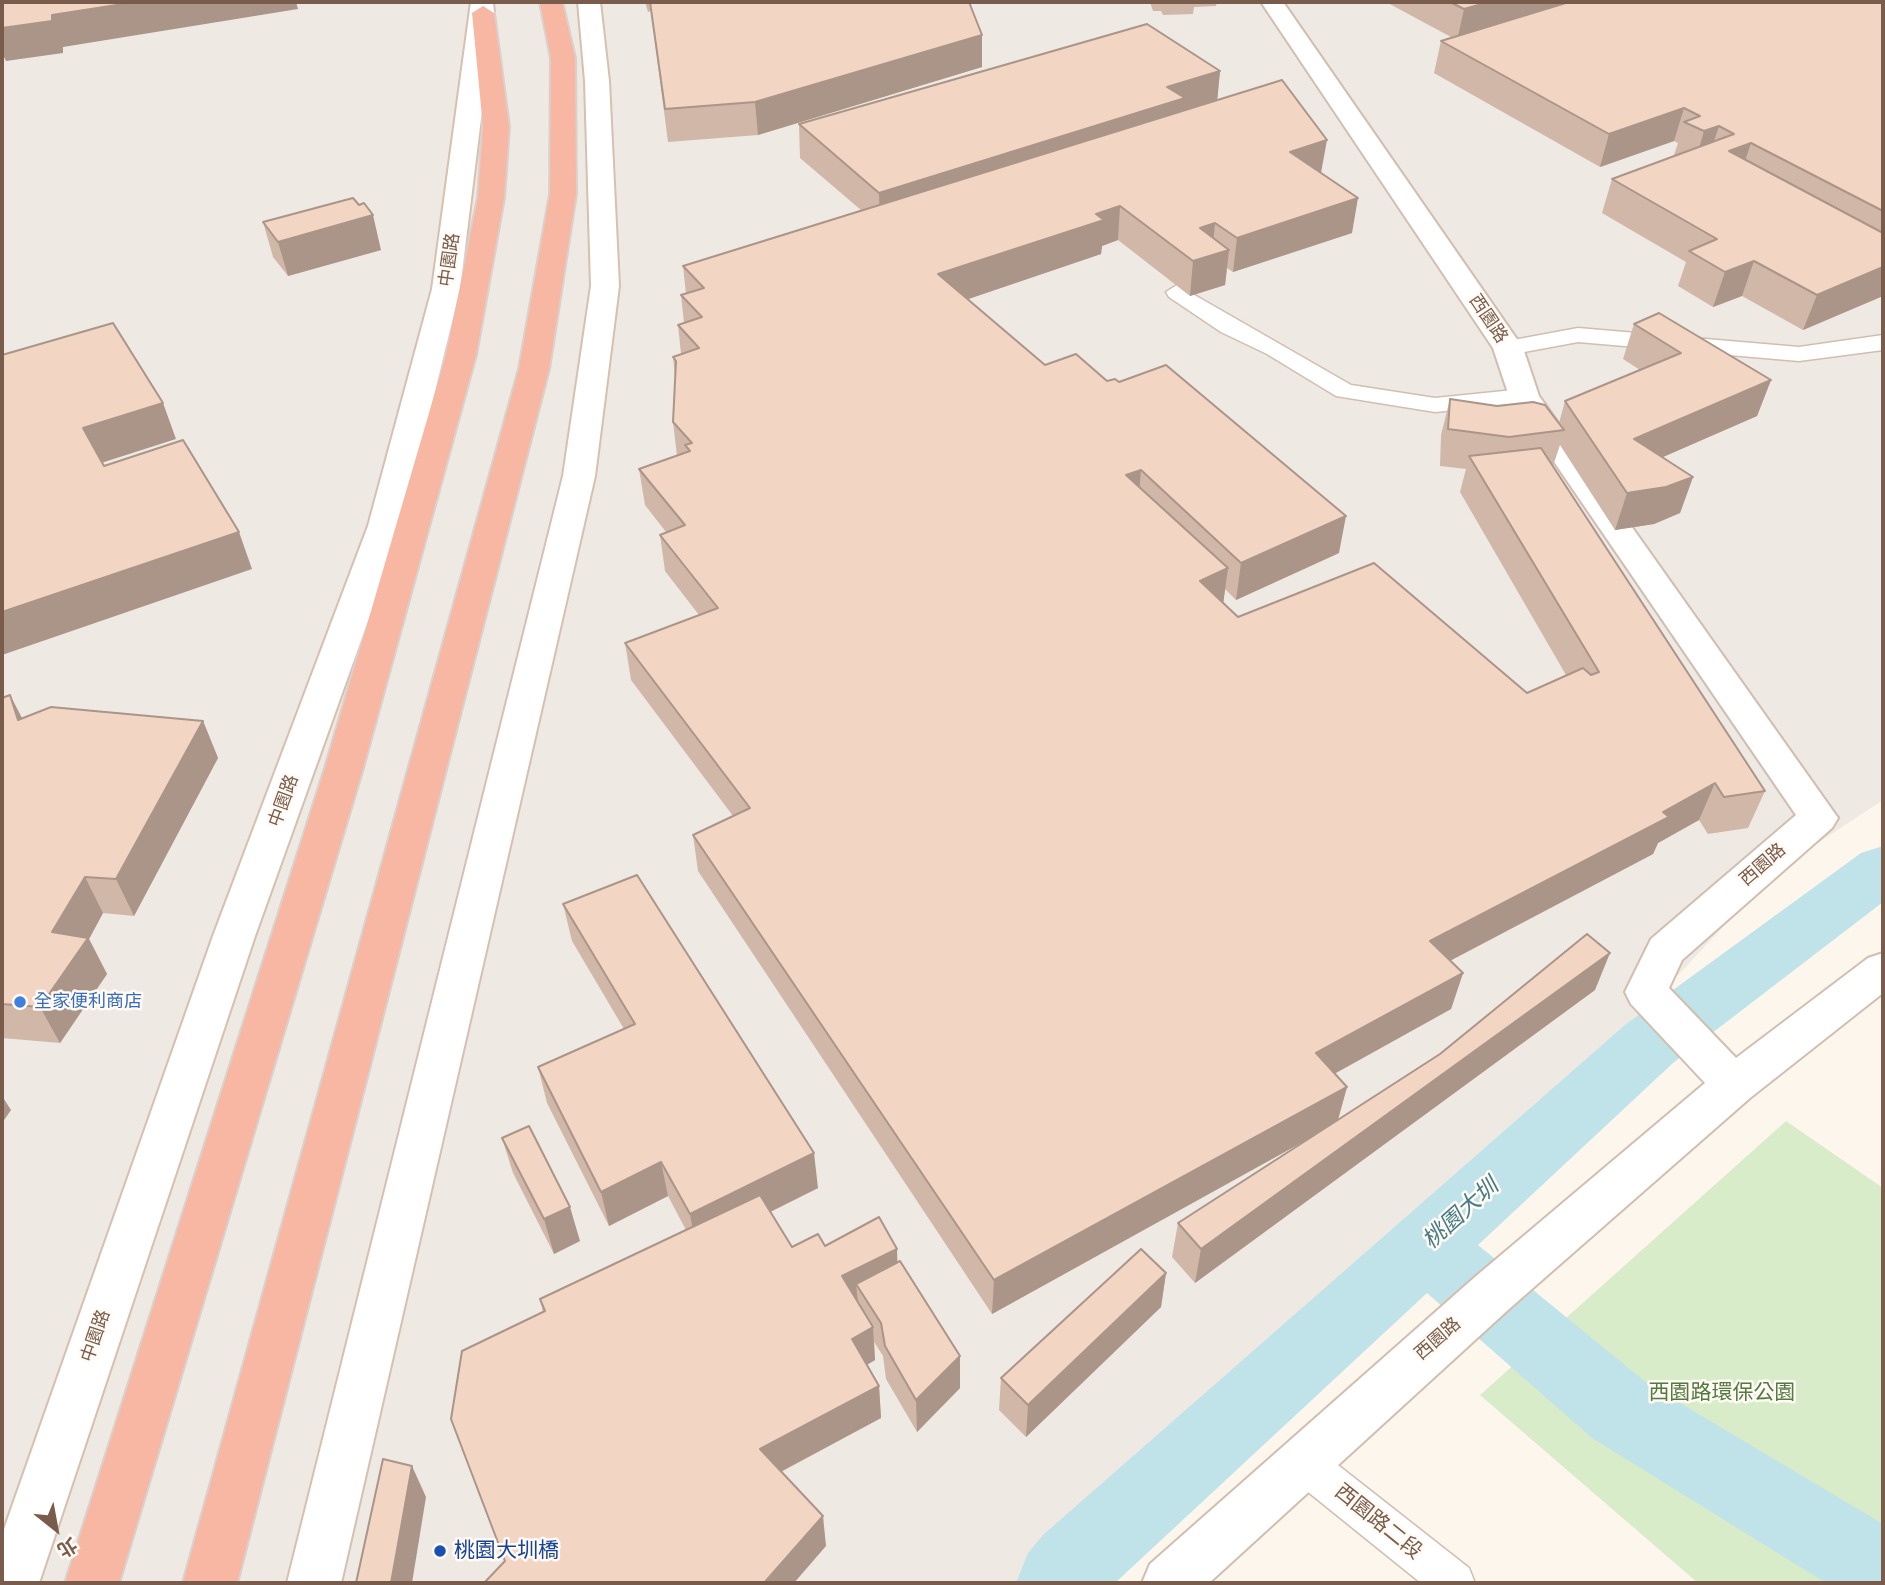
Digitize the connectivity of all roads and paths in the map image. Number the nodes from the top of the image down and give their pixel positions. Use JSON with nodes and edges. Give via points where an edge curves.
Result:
{"nodes":[{"id":1,"x":551,"y":2,"type":"edge"},
{"id":2,"x":589,"y":2,"type":"edge"},
{"id":3,"x":1272,"y":2,"type":"edge"},
{"id":4,"x":483,"y":8,"type":"edge"},
{"id":5,"x":1177,"y":292,"type":"dead end"},
{"id":6,"x":1883,"y":342,"type":"edge"},
{"id":7,"x":1508,"y":348,"type":"junction"},
{"id":8,"x":1524,"y":396,"type":"junction"},
{"id":9,"x":1883,"y":970,"type":"edge"},
{"id":10,"x":1734,"y":1085,"type":"junction"},
{"id":11,"x":1301,"y":1461,"type":"junction"},
{"id":12,"x":12,"y":1583,"type":"edge"},
{"id":13,"x":92,"y":1583,"type":"edge"},
{"id":14,"x":210,"y":1583,"type":"edge"},
{"id":15,"x":314,"y":1583,"type":"edge"},
{"id":16,"x":1169,"y":1583,"type":"edge"},
{"id":17,"x":1454,"y":1583,"type":"edge"}],
"edges":[{"from":1,"to":14,"type":"highway","via":[[563,58],[563,194],[534,369]]},
{"from":2,"to":15,"type":"main road","via":[[605,286],[579,476]]},
{"from":3,"to":7,"type":"main road","name":"西園路"},
{"from":4,"to":12,"type":"main road","name":"中園路","via":[[446,289],[385,526],[234,936]]},
{"from":4,"to":13,"type":"highway","via":[[496,127],[491,198],[461,355],[348,755]]},
{"from":5,"to":8,"type":"lane","via":[[1229,327],[1344,391],[1435,405]]},
{"from":6,"to":7,"type":"lane","via":[[1799,354],[1578,335]]},
{"from":7,"to":8,"type":"main road","name":"西園路"},
{"from":8,"to":10,"type":"main road","name":"西園路","via":[[1818,818],[1666,950],[1646,992]]},
{"from":9,"to":10,"type":"main road"},
{"from":10,"to":11,"type":"main road","name":"西園路"},
{"from":11,"to":16,"type":"main road","name":"西園路"},
{"from":11,"to":17,"type":"lane","name":"西園路二段"}]}
